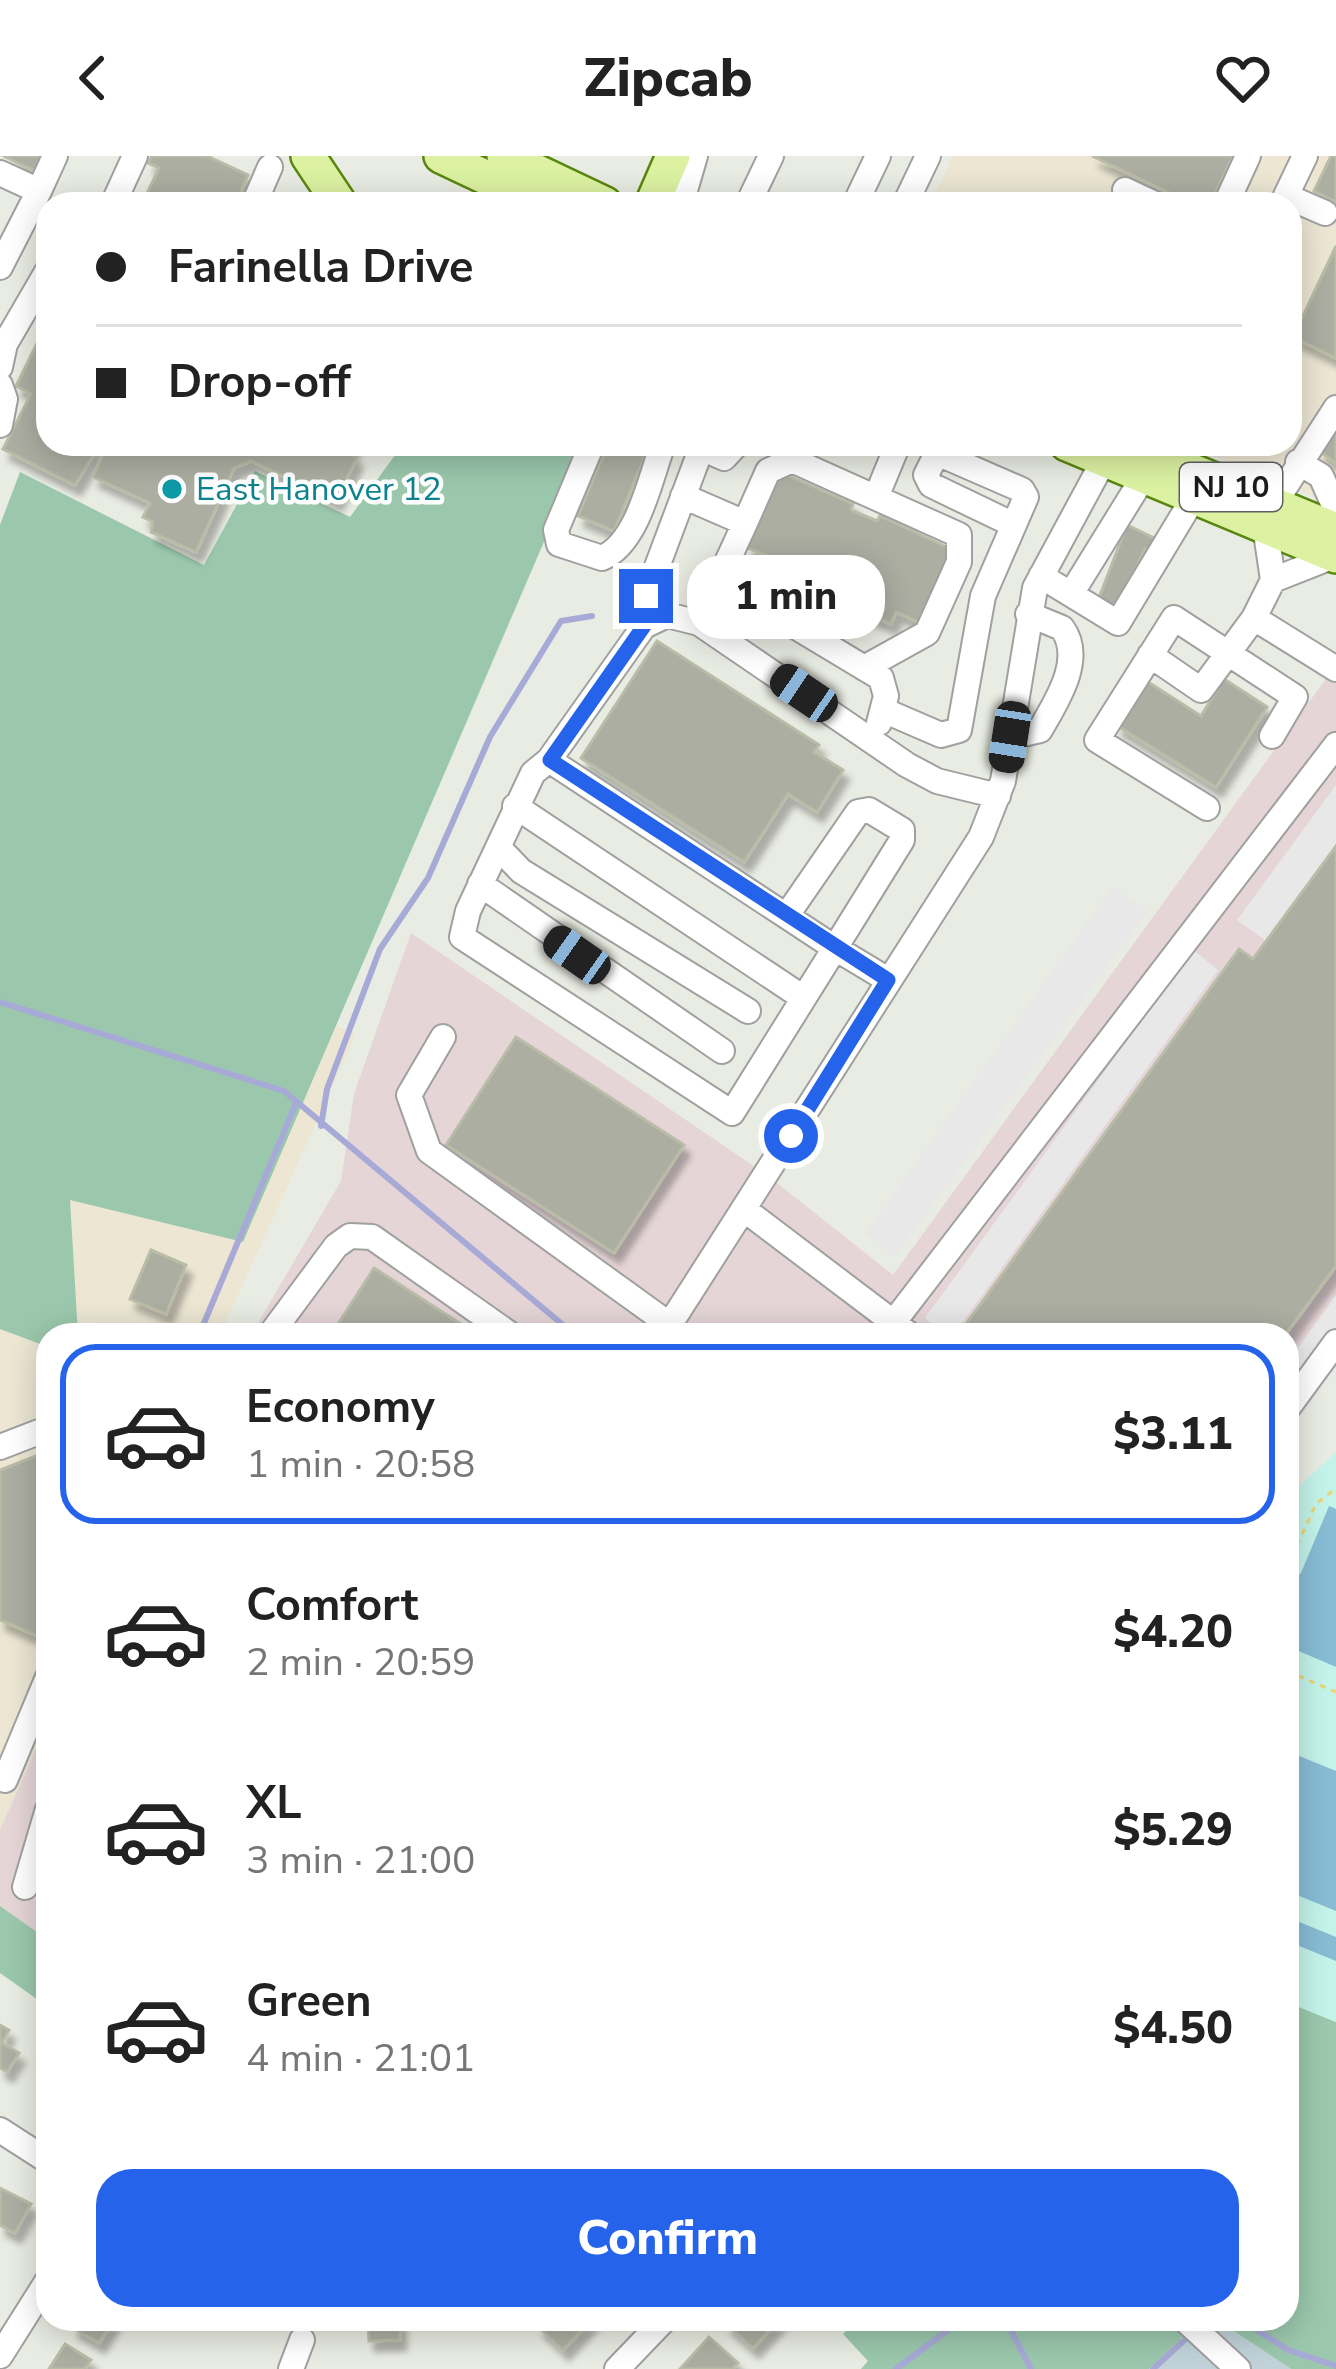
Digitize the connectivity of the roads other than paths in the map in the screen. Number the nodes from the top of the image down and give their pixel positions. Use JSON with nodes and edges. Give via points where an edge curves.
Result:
{"nodes":[{"id":1,"x":55,"y":156,"type":"edge"},
{"id":2,"x":135,"y":156,"type":"edge"},
{"id":3,"x":308,"y":156,"type":"edge"},
{"id":4,"x":441,"y":156,"type":"edge"},
{"id":5,"x":503,"y":156,"type":"edge"},
{"id":6,"x":554,"y":156,"type":"edge"},
{"id":7,"x":673,"y":156,"type":"edge"},
{"id":8,"x":695,"y":156,"type":"edge"},
{"id":9,"x":771,"y":156,"type":"edge"},
{"id":10,"x":878,"y":156,"type":"edge"},
{"id":11,"x":928,"y":156,"type":"edge"},
{"id":12,"x":1248,"y":156,"type":"edge"},
{"id":13,"x":1305,"y":156,"type":"edge"},
{"id":14,"x":270,"y":167,"type":"dead end"},
{"id":15,"x":0,"y":173,"type":"edge"},
{"id":16,"x":1125,"y":190,"type":"dead end"},
{"id":17,"x":39,"y":191,"type":"joint"},
{"id":18,"x":118,"y":192,"type":"edge"},
{"id":19,"x":259,"y":192,"type":"edge"},
{"id":20,"x":332,"y":192,"type":"edge"},
{"id":21,"x":517,"y":192,"type":"edge"},
{"id":22,"x":577,"y":192,"type":"edge"},
{"id":23,"x":588,"y":192,"type":"edge"},
{"id":24,"x":657,"y":192,"type":"edge"},
{"id":25,"x":684,"y":192,"type":"edge"},
{"id":26,"x":754,"y":192,"type":"edge"},
{"id":27,"x":861,"y":192,"type":"edge"},
{"id":28,"x":911,"y":192,"type":"edge"},
{"id":29,"x":1129,"y":192,"type":"edge"},
{"id":30,"x":1232,"y":192,"type":"edge"},
{"id":31,"x":1288,"y":192,"type":"edge"},
{"id":32,"x":36,"y":197,"type":"edge"},
{"id":33,"x":1302,"y":206,"type":"edge"},
{"id":34,"x":1325,"y":213,"type":"dead end"},
{"id":35,"x":0,"y":267,"type":"edge"},
{"id":36,"x":36,"y":291,"type":"edge"},
{"id":37,"x":0,"y":367,"type":"edge"},
{"id":38,"x":0,"y":385,"type":"edge"},
{"id":39,"x":1336,"y":408,"type":"edge"},
{"id":40,"x":0,"y":425,"type":"edge"},
{"id":41,"x":587,"y":456,"type":"edge"},
{"id":42,"x":658,"y":456,"type":"edge"},
{"id":43,"x":698,"y":456,"type":"edge"},
{"id":44,"x":893,"y":456,"type":"edge"},
{"id":45,"x":1132,"y":456,"type":"edge"},
{"id":46,"x":1133,"y":456,"type":"edge"},
{"id":47,"x":1137,"y":456,"type":"edge"},
{"id":48,"x":1298,"y":462,"type":"junction"},
{"id":49,"x":1187,"y":469,"type":"edge"},
{"id":50,"x":877,"y":495,"type":"junction"},
{"id":51,"x":683,"y":496,"type":"junction"},
{"id":52,"x":1336,"y":510,"type":"edge"},
{"id":53,"x":1269,"y":515,"type":"junction"},
{"id":54,"x":745,"y":523,"type":"junction"},
{"id":55,"x":1014,"y":525,"type":"dead end"},
{"id":56,"x":1335,"y":547,"type":"edge"},
{"id":57,"x":1041,"y":576,"type":"junction"},
{"id":58,"x":718,"y":580,"type":"junction"},
{"id":59,"x":1273,"y":580,"type":"junction"},
{"id":60,"x":1071,"y":594,"type":"junction"},
{"id":61,"x":1028,"y":614,"type":"junction"},
{"id":62,"x":1254,"y":618,"type":"junction"},
{"id":63,"x":699,"y":623,"type":"junction"},
{"id":64,"x":644,"y":626,"type":"junction"},
{"id":65,"x":1229,"y":653,"type":"junction"},
{"id":66,"x":1150,"y":655,"type":"junction"},
{"id":67,"x":863,"y":668,"type":"junction"},
{"id":68,"x":1336,"y":669,"type":"edge"},
{"id":69,"x":883,"y":710,"type":"junction"},
{"id":70,"x":1271,"y":736,"type":"dead end"},
{"id":71,"x":1010,"y":737,"type":"junction"},
{"id":72,"x":874,"y":740,"type":"junction"},
{"id":73,"x":1336,"y":745,"type":"edge"},
{"id":74,"x":550,"y":760,"type":"junction"},
{"id":75,"x":998,"y":796,"type":"junction"},
{"id":76,"x":515,"y":806,"type":"junction"},
{"id":77,"x":1207,"y":808,"type":"dead end"},
{"id":78,"x":500,"y":849,"type":"junction"},
{"id":79,"x":481,"y":884,"type":"junction"},
{"id":80,"x":787,"y":915,"type":"junction"},
{"id":81,"x":835,"y":948,"type":"junction"},
{"id":82,"x":888,"y":980,"type":"junction"},
{"id":83,"x":802,"y":997,"type":"junction"},
{"id":84,"x":748,"y":1011,"type":"dead end"},
{"id":85,"x":443,"y":1037,"type":"dead end"},
{"id":86,"x":722,"y":1051,"type":"dead end"},
{"id":87,"x":745,"y":1210,"type":"junction"},
{"id":88,"x":279,"y":1323,"type":"edge"},
{"id":89,"x":494,"y":1323,"type":"edge"},
{"id":90,"x":658,"y":1323,"type":"edge"},
{"id":91,"x":672,"y":1323,"type":"edge"},
{"id":92,"x":894,"y":1323,"type":"edge"},
{"id":93,"x":906,"y":1323,"type":"edge"},
{"id":94,"x":1333,"y":1352,"type":"edge"},
{"id":95,"x":1299,"y":1394,"type":"edge"},
{"id":96,"x":36,"y":1433,"type":"edge"},
{"id":97,"x":0,"y":1447,"type":"edge"},
{"id":98,"x":36,"y":1705,"type":"edge"},
{"id":99,"x":5,"y":1780,"type":"dead end"},
{"id":100,"x":36,"y":1850,"type":"edge"},
{"id":101,"x":25,"y":1887,"type":"dead end"},
{"id":102,"x":0,"y":2131,"type":"edge"},
{"id":103,"x":36,"y":2154,"type":"edge"},
{"id":104,"x":36,"y":2299,"type":"edge"},
{"id":105,"x":653,"y":2331,"type":"edge"},
{"id":106,"x":1197,"y":2331,"type":"edge"},
{"id":107,"x":302,"y":2340,"type":"dead end"},
{"id":108,"x":0,"y":2356,"type":"edge"},
{"id":109,"x":291,"y":2369,"type":"edge"},
{"id":110,"x":617,"y":2369,"type":"edge"},
{"id":111,"x":1238,"y":2369,"type":"edge"}],
"edges":[{"from":1,"to":17,"type":"street"},
{"from":2,"to":18,"type":"street"},
{"from":3,"to":20,"type":"main road"},
{"from":4,"to":21,"type":"main road"},
{"from":5,"to":22,"type":"main road"},
{"from":6,"to":23,"type":"main road"},
{"from":7,"to":24,"type":"main road"},
{"from":8,"to":25,"type":"street"},
{"from":9,"to":26,"type":"street"},
{"from":10,"to":27,"type":"street"},
{"from":11,"to":28,"type":"street"},
{"from":12,"to":30,"type":"street"},
{"from":13,"to":31,"type":"street"},
{"from":14,"to":19,"type":"street"},
{"from":15,"to":17,"type":"street"},
{"from":16,"to":29,"type":"street"},
{"from":32,"to":35,"type":"street"},
{"from":33,"to":34,"type":"street"},
{"from":36,"to":37,"type":"street"},
{"from":38,"to":40,"type":"street"},
{"from":39,"to":48,"type":"street"},
{"from":41,"to":42,"type":"street","via":[[556,530],[559,544],[602,558],[618,552]]},
{"from":43,"to":51,"type":"street"},
{"from":44,"to":50,"type":"street"},
{"from":45,"to":57,"type":"street"},
{"from":46,"to":60,"type":"street"},
{"from":47,"to":49,"type":"main road","number":"NJ 10"},
{"from":48,"to":52,"type":"street","via":[[1321,476]]},
{"from":48,"to":53,"type":"street"},
{"from":49,"to":53,"type":"main road","number":"NJ 10"},
{"from":49,"to":60,"type":"street","via":[[1118,623]]},
{"from":50,"to":54,"type":"street","via":[[783,460],[769,471]]},
{"from":50,"to":67,"type":"street","via":[[954,530],[963,547],[926,633]]},
{"from":51,"to":54,"type":"street"},
{"from":51,"to":64,"type":"street","via":[[646,596]]},
{"from":53,"to":56,"type":"main road","number":"NJ 10"},
{"from":53,"to":59,"type":"street"},
{"from":54,"to":58,"type":"street"},
{"from":55,"to":69,"type":"street","via":[[982,596],[955,734],[933,733]]},
{"from":56,"to":59,"type":"street"},
{"from":57,"to":60,"type":"street"},
{"from":57,"to":61,"type":"street"},
{"from":58,"to":63,"type":"street"},
{"from":58,"to":67,"type":"street"},
{"from":59,"to":62,"type":"street"},
{"from":61,"to":71,"type":"street"},
{"from":61,"to":71,"type":"street","via":[[1062,628],[1070,650],[1064,686],[1040,730]]},
{"from":62,"to":65,"type":"street"},
{"from":62,"to":68,"type":"street"},
{"from":63,"to":64,"type":"street","via":[[667,616]]},
{"from":63,"to":72,"type":"street"},
{"from":64,"to":74,"type":"street"},
{"from":65,"to":66,"type":"street","via":[[1201,690]]},
{"from":65,"to":66,"type":"street","via":[[1174,617]]},
{"from":65,"to":70,"type":"street","via":[[1295,698]]},
{"from":66,"to":77,"type":"street","via":[[1097,740]]},
{"from":67,"to":69,"type":"street","via":[[884,683]]},
{"from":69,"to":72,"type":"street"},
{"from":71,"to":75,"type":"street"},
{"from":72,"to":75,"type":"street","via":[[937,781]]},
{"from":73,"to":93,"type":"street"},
{"from":74,"to":76,"type":"street"},
{"from":74,"to":80,"type":"street"},
{"from":75,"to":82,"type":"street","via":[[981,837]]},
{"from":76,"to":78,"type":"street"},
{"from":76,"to":83,"type":"street"},
{"from":78,"to":79,"type":"street"},
{"from":78,"to":84,"type":"street","via":[[521,871]]},
{"from":79,"to":83,"type":"street","via":[[462,937],[732,1113]]},
{"from":79,"to":86,"type":"street"},
{"from":80,"to":81,"type":"street"},
{"from":80,"to":81,"type":"street","via":[[858,812],[869,810],[902,830]]},
{"from":81,"to":82,"type":"street"},
{"from":81,"to":83,"type":"street"},
{"from":82,"to":87,"type":"street"},
{"from":85,"to":90,"type":"street","via":[[409,1095],[429,1150]]},
{"from":87,"to":91,"type":"street"},
{"from":87,"to":92,"type":"street"},
{"from":88,"to":89,"type":"street","via":[[350,1237],[372,1237]]},
{"from":94,"to":95,"type":"street"},
{"from":96,"to":97,"type":"street"},
{"from":98,"to":99,"type":"street"},
{"from":100,"to":101,"type":"street"},
{"from":102,"to":103,"type":"street"},
{"from":104,"to":108,"type":"street"},
{"from":105,"to":110,"type":"street"},
{"from":106,"to":111,"type":"street"},
{"from":107,"to":109,"type":"street"}]}
